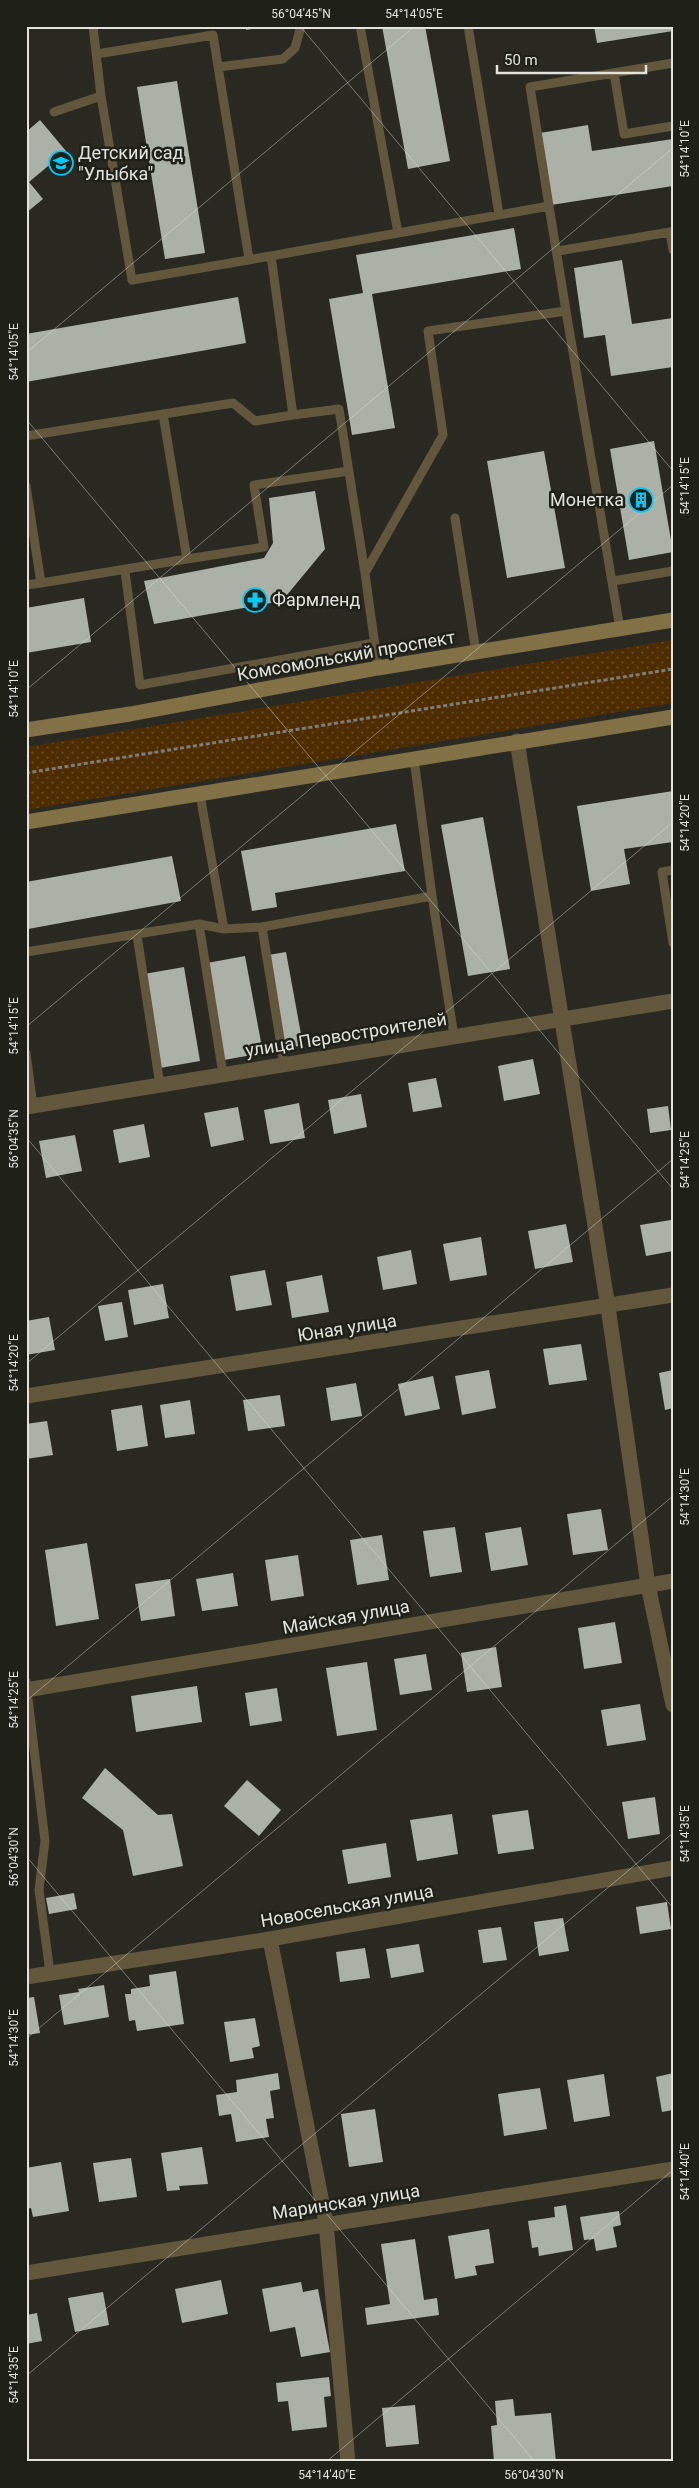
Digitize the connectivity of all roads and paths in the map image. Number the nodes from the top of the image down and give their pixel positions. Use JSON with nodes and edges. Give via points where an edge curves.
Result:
{"nodes":[{"id":1,"x":93,"y":26,"type":"edge"},
{"id":2,"x":301,"y":26,"type":"edge"},
{"id":3,"x":360,"y":26,"type":"edge"},
{"id":4,"x":468,"y":26,"type":"edge"},
{"id":5,"x":97,"y":54,"type":"junction"},
{"id":6,"x":673,"y":62,"type":"edge"},
{"id":7,"x":218,"y":67,"type":"junction"},
{"id":8,"x":614,"y":73,"type":"junction"},
{"id":9,"x":101,"y":96,"type":"junction"},
{"id":10,"x":54,"y":112,"type":"dead end"},
{"id":11,"x":673,"y":126,"type":"edge"},
{"id":12,"x":549,"y":206,"type":"junction"},
{"id":13,"x":500,"y":214,"type":"junction"},
{"id":14,"x":398,"y":233,"type":"junction"},
{"id":15,"x":673,"y":250,"type":"edge"},
{"id":16,"x":558,"y":251,"type":"junction"},
{"id":17,"x":271,"y":256,"type":"junction"},
{"id":18,"x":249,"y":259,"type":"junction"},
{"id":19,"x":566,"y":311,"type":"junction"},
{"id":20,"x":163,"y":414,"type":"junction"},
{"id":21,"x":293,"y":415,"type":"junction"},
{"id":22,"x":26,"y":436,"type":"edge"},
{"id":23,"x":348,"y":471,"type":"junction"},
{"id":24,"x":26,"y":486,"type":"edge"},
{"id":25,"x":455,"y":518,"type":"dead end"},
{"id":26,"x":187,"y":559,"type":"junction"},
{"id":27,"x":125,"y":571,"type":"junction"},
{"id":28,"x":673,"y":571,"type":"edge"},
{"id":29,"x":365,"y":573,"type":"junction"},
{"id":30,"x":613,"y":581,"type":"junction"},
{"id":31,"x":41,"y":583,"type":"junction"},
{"id":32,"x":26,"y":585,"type":"edge"},
{"id":33,"x":673,"y":620,"type":"edge"},
{"id":34,"x":620,"y":629,"type":"junction"},
{"id":35,"x":374,"y":643,"type":"junction"},
{"id":36,"x":476,"y":652,"type":"junction"},
{"id":37,"x":378,"y":668,"type":"junction"},
{"id":38,"x":673,"y":669,"type":"edge"},
{"id":39,"x":673,"y":716,"type":"edge"},
{"id":40,"x":26,"y":730,"type":"edge"},
{"id":41,"x":517,"y":741,"type":"junction"},
{"id":42,"x":414,"y":759,"type":"junction"},
{"id":43,"x":26,"y":773,"type":"edge"},
{"id":44,"x":200,"y":795,"type":"junction"},
{"id":45,"x":26,"y":822,"type":"edge"},
{"id":46,"x":673,"y":870,"type":"edge"},
{"id":47,"x":432,"y":896,"type":"junction"},
{"id":48,"x":199,"y":924,"type":"junction"},
{"id":49,"x":262,"y":927,"type":"junction"},
{"id":50,"x":224,"y":929,"type":"junction"},
{"id":51,"x":137,"y":935,"type":"junction"},
{"id":52,"x":673,"y":943,"type":"edge"},
{"id":53,"x":26,"y":952,"type":"edge"},
{"id":54,"x":673,"y":1000,"type":"edge"},
{"id":55,"x":562,"y":1018,"type":"junction"},
{"id":56,"x":454,"y":1036,"type":"junction"},
{"id":57,"x":26,"y":1053,"type":"edge"},
{"id":58,"x":284,"y":1064,"type":"junction"},
{"id":59,"x":223,"y":1074,"type":"junction"},
{"id":60,"x":160,"y":1085,"type":"junction"},
{"id":61,"x":30,"y":1106,"type":"edge"},
{"id":62,"x":673,"y":1295,"type":"edge"},
{"id":63,"x":608,"y":1307,"type":"junction"},
{"id":64,"x":26,"y":1396,"type":"edge"},
{"id":65,"x":673,"y":1581,"type":"edge"},
{"id":66,"x":648,"y":1585,"type":"junction"},
{"id":67,"x":27,"y":1688,"type":"edge"},
{"id":68,"x":673,"y":1705,"type":"edge"},
{"id":69,"x":673,"y":1868,"type":"edge"},
{"id":70,"x":270,"y":1939,"type":"junction"},
{"id":71,"x":50,"y":1973,"type":"junction"},
{"id":72,"x":26,"y":1977,"type":"edge"},
{"id":73,"x":673,"y":2169,"type":"edge"},
{"id":74,"x":326,"y":2223,"type":"junction"},
{"id":75,"x":26,"y":2274,"type":"edge"},
{"id":76,"x":348,"y":2462,"type":"edge"}],
"edges":[{"from":1,"to":5,"type":"lane"},
{"from":2,"to":7,"type":"lane","via":[[295,48],[283,59]]},
{"from":3,"to":14,"type":"lane"},
{"from":4,"to":13,"type":"lane"},
{"from":5,"to":7,"type":"lane","via":[[213,35]]},
{"from":5,"to":9,"type":"lane"},
{"from":6,"to":8,"type":"lane"},
{"from":7,"to":18,"type":"lane"},
{"from":8,"to":11,"type":"lane","via":[[624,134]]},
{"from":8,"to":12,"type":"lane","via":[[530,87]]},
{"from":9,"to":10,"type":"lane"},
{"from":9,"to":18,"type":"lane","via":[[132,280]]},
{"from":12,"to":13,"type":"lane"},
{"from":12,"to":16,"type":"lane"},
{"from":13,"to":14,"type":"lane"},
{"from":14,"to":17,"type":"lane"},
{"from":15,"to":16,"type":"lane","via":[[670,232]]},
{"from":16,"to":19,"type":"lane"},
{"from":17,"to":18,"type":"lane"},
{"from":17,"to":21,"type":"lane"},
{"from":19,"to":29,"type":"lane","via":[[428,331],[443,435]]},
{"from":19,"to":30,"type":"lane"},
{"from":20,"to":21,"type":"lane","via":[[234,404],[254,421]]},
{"from":20,"to":22,"type":"lane"},
{"from":20,"to":26,"type":"lane"},
{"from":21,"to":23,"type":"lane","via":[[339,409]]},
{"from":23,"to":26,"type":"lane","via":[[254,485],[264,547]]},
{"from":23,"to":29,"type":"lane"},
{"from":24,"to":31,"type":"lane"},
{"from":25,"to":36,"type":"lane"},
{"from":26,"to":27,"type":"lane"},
{"from":27,"to":31,"type":"lane"},
{"from":27,"to":35,"type":"lane","via":[[140,685]]},
{"from":28,"to":30,"type":"lane"},
{"from":29,"to":35,"type":"lane"},
{"from":30,"to":34,"type":"lane"},
{"from":31,"to":32,"type":"lane"},
{"from":33,"to":34,"type":"main road","name":"Комсомольский проспект"},
{"from":34,"to":36,"type":"main road","name":"Комсомольский проспект"},
{"from":35,"to":37,"type":"lane"},
{"from":36,"to":37,"type":"main road","name":"Комсомольский проспект"},
{"from":37,"to":40,"type":"main road","name":"Комсомольский проспект"},
{"from":38,"to":43,"type":"path"},
{"from":39,"to":41,"type":"main road"},
{"from":41,"to":42,"type":"main road"},
{"from":41,"to":55,"type":"street"},
{"from":42,"to":44,"type":"main road"},
{"from":42,"to":47,"type":"lane"},
{"from":44,"to":45,"type":"main road"},
{"from":44,"to":50,"type":"lane"},
{"from":46,"to":52,"type":"lane","via":[[662,872]]},
{"from":47,"to":49,"type":"lane"},
{"from":47,"to":56,"type":"lane"},
{"from":48,"to":50,"type":"lane"},
{"from":48,"to":51,"type":"lane"},
{"from":48,"to":59,"type":"lane"},
{"from":49,"to":50,"type":"lane"},
{"from":49,"to":58,"type":"lane"},
{"from":51,"to":53,"type":"lane"},
{"from":51,"to":60,"type":"lane"},
{"from":54,"to":55,"type":"street","name":"улица Первостроителей"},
{"from":55,"to":56,"type":"street","name":"улица Первостроителей"},
{"from":55,"to":63,"type":"street"},
{"from":56,"to":58,"type":"street","name":"улица Первостроителей"},
{"from":57,"to":61,"type":"lane"},
{"from":58,"to":59,"type":"street","name":"улица Первостроителей"},
{"from":59,"to":60,"type":"street","name":"улица Первостроителей"},
{"from":60,"to":61,"type":"street","name":"улица Первостроителей"},
{"from":62,"to":63,"type":"street","name":"Юная улица"},
{"from":63,"to":64,"type":"street","name":"Юная улица"},
{"from":63,"to":66,"type":"street"},
{"from":65,"to":66,"type":"street","name":"Майская улица"},
{"from":66,"to":67,"type":"street","name":"Майская улица"},
{"from":66,"to":68,"type":"street"},
{"from":67,"to":71,"type":"lane","via":[[45,1841],[39,1890]]},
{"from":69,"to":70,"type":"street","name":"Новосельская улица"},
{"from":70,"to":71,"type":"street","name":"Новосельская улица"},
{"from":70,"to":74,"type":"street"},
{"from":71,"to":72,"type":"street","name":"Новосельская улица"},
{"from":73,"to":74,"type":"street","name":"Маринская улица"},
{"from":74,"to":75,"type":"street","name":"Маринская улица"},
{"from":74,"to":76,"type":"street"}]}
